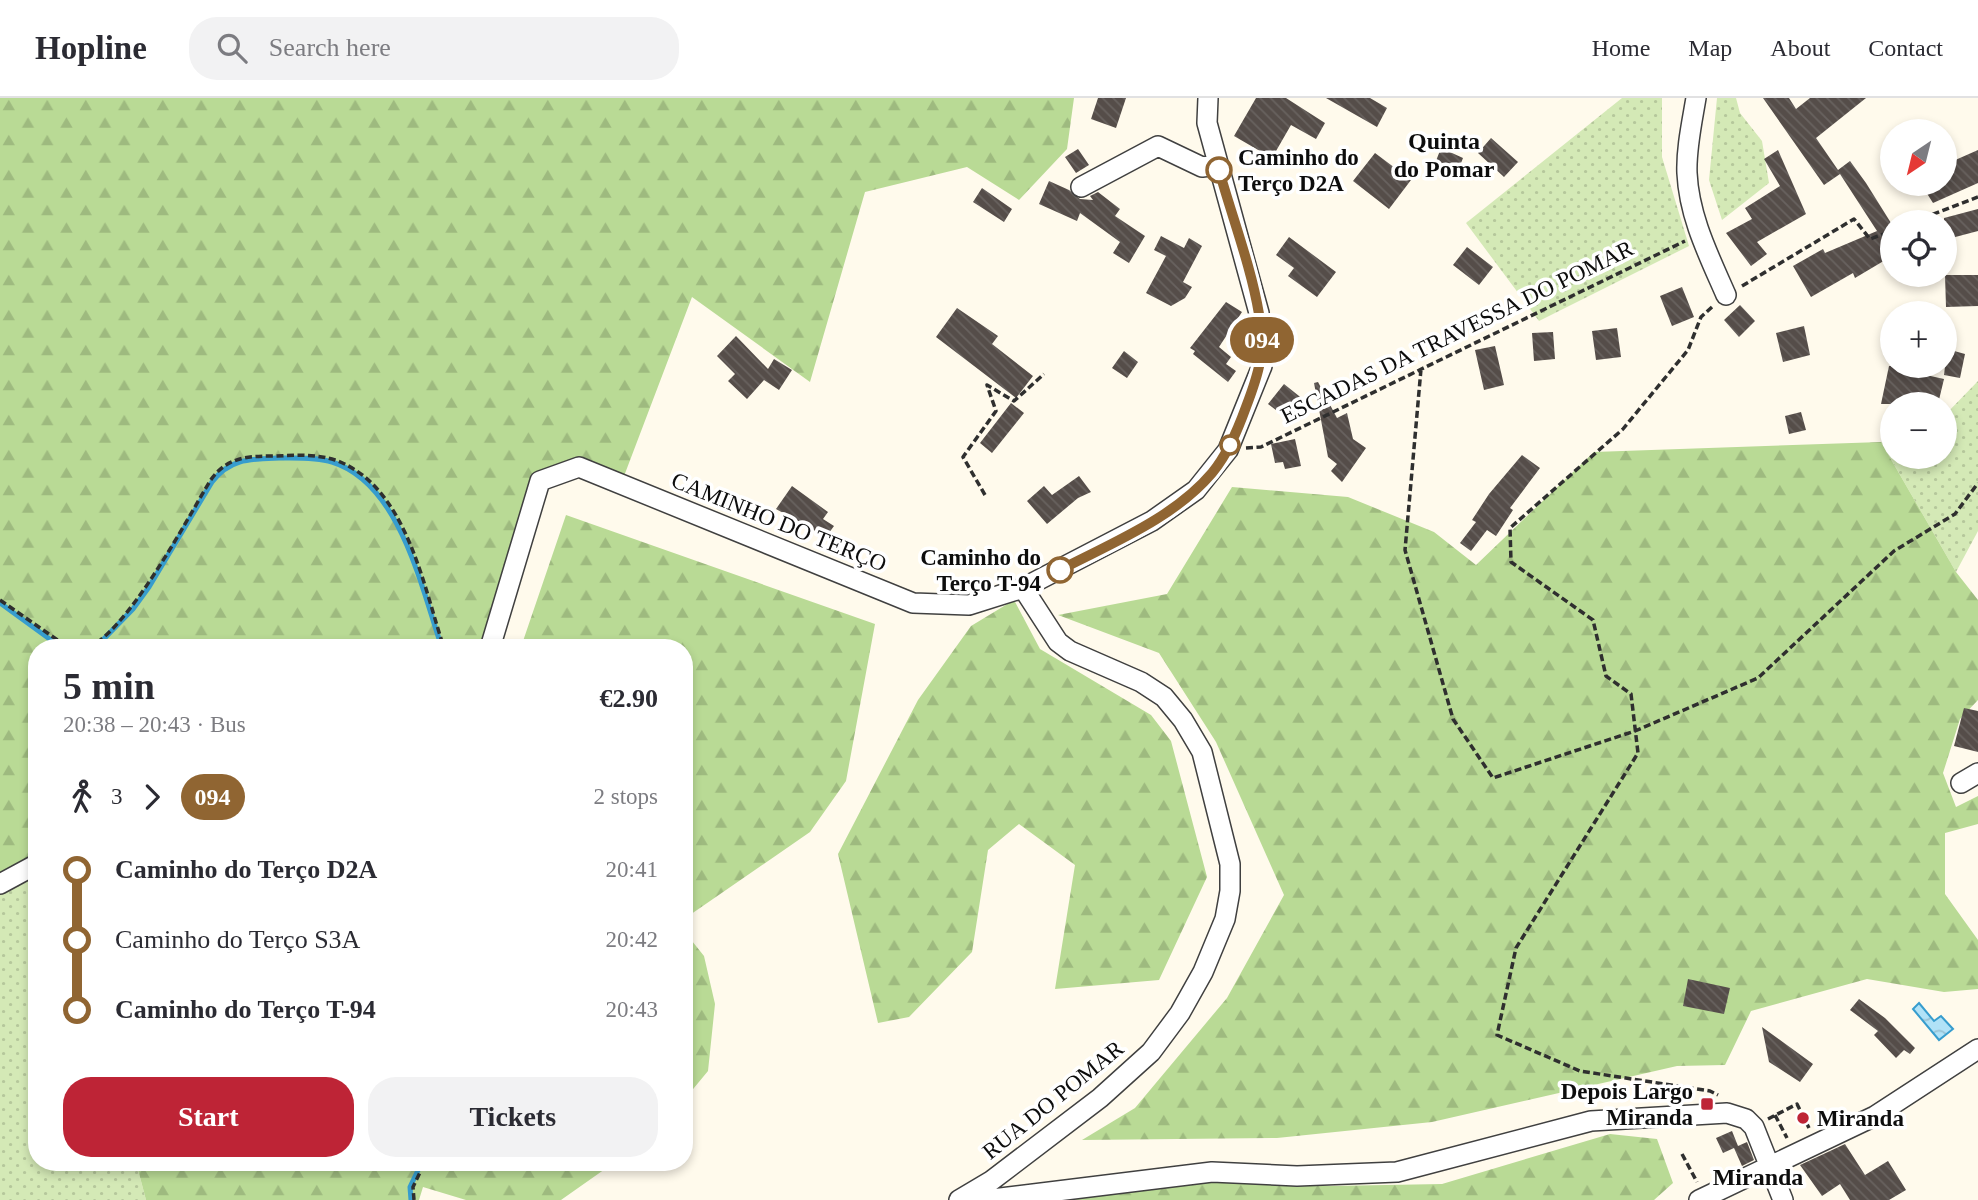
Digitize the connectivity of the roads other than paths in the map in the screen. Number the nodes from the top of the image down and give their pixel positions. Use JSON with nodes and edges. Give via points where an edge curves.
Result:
{"nodes":[{"id":1,"x":1208,"y":98,"type":"edge"},
{"id":2,"x":1696,"y":98,"type":"edge"},
{"id":3,"x":1217,"y":165,"type":"junction"},
{"id":4,"x":1081,"y":187,"type":"dead end"},
{"id":5,"x":1726,"y":295,"type":"road end"},
{"id":6,"x":1023,"y":588,"type":"junction"},
{"id":7,"x":493,"y":639,"type":"edge"},
{"id":8,"x":1978,"y":773,"type":"edge"},
{"id":9,"x":1961,"y":783,"type":"dead end"},
{"id":10,"x":28,"y":869,"type":"edge"},
{"id":11,"x":0,"y":884,"type":"edge"},
{"id":12,"x":1978,"y":1049,"type":"edge"},
{"id":13,"x":1769,"y":1168,"type":"junction"},
{"id":14,"x":1702,"y":1198,"type":"edge"},
{"id":15,"x":959,"y":1200,"type":"edge"},
{"id":16,"x":984,"y":1200,"type":"edge"},
{"id":17,"x":1783,"y":1200,"type":"edge"}],
"edges":[{"from":1,"to":3,"type":"street","name":"CAMINHO DO TERÇO","via":[[1207,123]]},
{"from":2,"to":5,"type":"street","via":[[1687,171],[1690,200],[1699,234]]},
{"from":3,"to":4,"type":"street","via":[[1202,167],[1158,146]]},
{"from":3,"to":6,"type":"street","name":"CAMINHO DO TERÇO","via":[[1262,338],[1262,366],[1228,450],[1196,490],[1152,521]]},
{"from":6,"to":7,"type":"street","name":"CAMINHO DO TERÇO","via":[[970,606],[913,603],[579,467],[540,481]]},
{"from":6,"to":15,"type":"street","name":"RUA DO POMAR","via":[[1058,642],[1141,682],[1164,697],[1183,720],[1202,752],[1230,864],[1230,891],[1225,919],[1203,972],[1151,1052],[1100,1098]]},
{"from":8,"to":9,"type":"street"},
{"from":10,"to":11,"type":"street"},
{"from":12,"to":13,"type":"street","via":[[1875,1116]]},
{"from":13,"to":14,"type":"street"},
{"from":13,"to":16,"type":"street","via":[[1754,1127],[1727,1113],[1591,1121],[1397,1172],[1297,1176],[1212,1172]]},
{"from":13,"to":17,"type":"street"}]}
